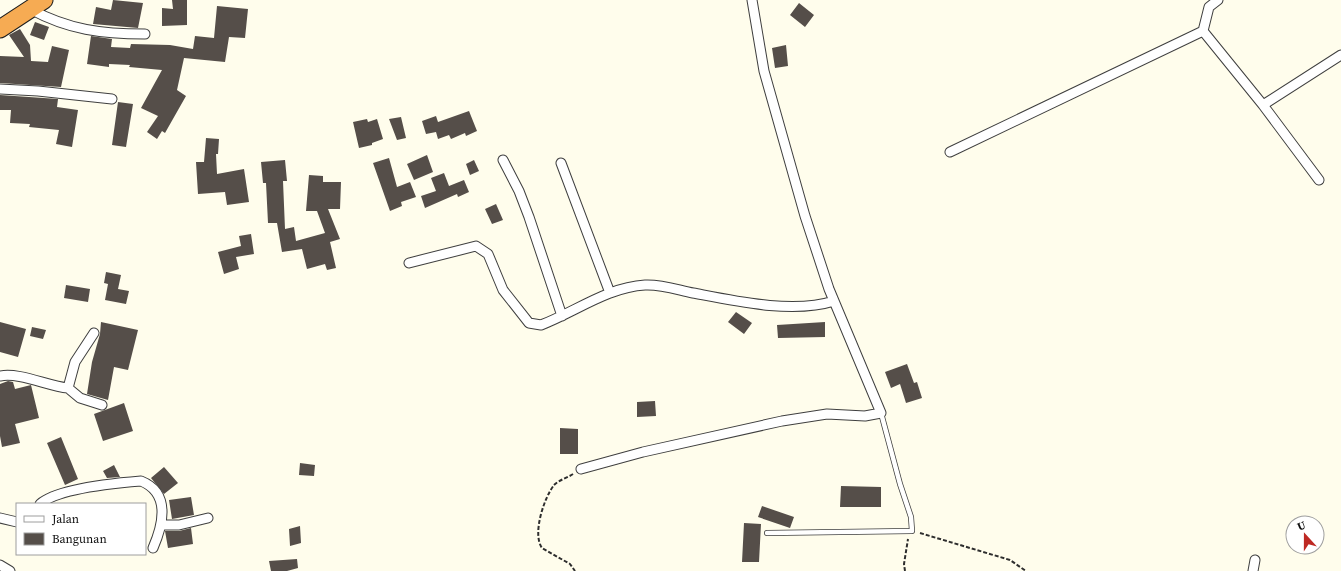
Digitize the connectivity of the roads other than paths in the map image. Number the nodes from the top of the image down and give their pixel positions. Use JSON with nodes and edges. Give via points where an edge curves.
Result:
{"nodes":[{"id":1,"x":752,"y":0,"type":"edge"},
{"id":2,"x":1218,"y":0,"type":"edge"},
{"id":3,"x":37,"y":5,"type":"edge"},
{"id":4,"x":0,"y":29,"type":"edge"},
{"id":5,"x":1203,"y":31,"type":"junction"},
{"id":6,"x":145,"y":34,"type":"dead end"},
{"id":7,"x":1341,"y":55,"type":"edge"},
{"id":8,"x":0,"y":89,"type":"edge"},
{"id":9,"x":112,"y":99,"type":"dead end"},
{"id":10,"x":1263,"y":105,"type":"junction"},
{"id":11,"x":950,"y":152,"type":"dead end"},
{"id":12,"x":503,"y":160,"type":"dead end"},
{"id":13,"x":561,"y":163,"type":"dead end"},
{"id":14,"x":1319,"y":180,"type":"dead end"},
{"id":15,"x":409,"y":263,"type":"dead end"},
{"id":16,"x":610,"y":293,"type":"junction"},
{"id":17,"x":834,"y":300,"type":"junction"},
{"id":18,"x":562,"y":316,"type":"junction"},
{"id":19,"x":94,"y":333,"type":"dead end"},
{"id":20,"x":0,"y":376,"type":"edge"},
{"id":21,"x":68,"y":388,"type":"junction"},
{"id":22,"x":102,"y":405,"type":"dead end"},
{"id":23,"x":881,"y":413,"type":"junction"},
{"id":24,"x":581,"y":469,"type":"road end"},
{"id":25,"x":42,"y":503,"type":"edge"},
{"id":26,"x":0,"y":518,"type":"edge"},
{"id":27,"x":208,"y":518,"type":"dead end"},
{"id":28,"x":16,"y":522,"type":"edge"},
{"id":29,"x":161,"y":525,"type":"junction"},
{"id":30,"x":767,"y":533,"type":"dead end"},
{"id":31,"x":152,"y":548,"type":"dead end"},
{"id":32,"x":1255,"y":560,"type":"dead end"},
{"id":33,"x":0,"y":566,"type":"edge"},
{"id":34,"x":10,"y":571,"type":"edge"},
{"id":35,"x":1253,"y":571,"type":"edge"}],
"edges":[{"from":1,"to":17,"type":"street","via":[[764,71],[805,216]]},
{"from":2,"to":5,"type":"street","via":[[1209,7]]},
{"from":3,"to":4,"type":"highway"},
{"from":3,"to":6,"type":"street","via":[[46,18],[76,29]]},
{"from":5,"to":10,"type":"street"},
{"from":5,"to":11,"type":"street"},
{"from":7,"to":10,"type":"street"},
{"from":8,"to":9,"type":"street"},
{"from":10,"to":14,"type":"street"},
{"from":12,"to":18,"type":"street","via":[[521,197],[556,292]]},
{"from":13,"to":16,"type":"street"},
{"from":15,"to":18,"type":"street","via":[[476,246],[488,254],[503,290],[529,323],[541,325]]},
{"from":16,"to":17,"type":"street","via":[[647,285],[781,306],[810,306]]},
{"from":16,"to":18,"type":"street"},
{"from":17,"to":23,"type":"street"},
{"from":19,"to":21,"type":"street","via":[[75,362]]},
{"from":20,"to":21,"type":"street"},
{"from":21,"to":22,"type":"street","via":[[80,398]]},
{"from":23,"to":24,"type":"street","via":[[865,416],[827,414],[782,421],[643,452]]},
{"from":23,"to":30,"type":"lane","via":[[911,517],[912,531]]},
{"from":25,"to":29,"type":"street","via":[[63,493],[141,481],[148,484],[158,495],[162,508]]},
{"from":26,"to":28,"type":"street"},
{"from":27,"to":29,"type":"street","via":[[179,525]]},
{"from":29,"to":31,"type":"street"},
{"from":32,"to":35,"type":"street"},
{"from":33,"to":34,"type":"street"}]}
